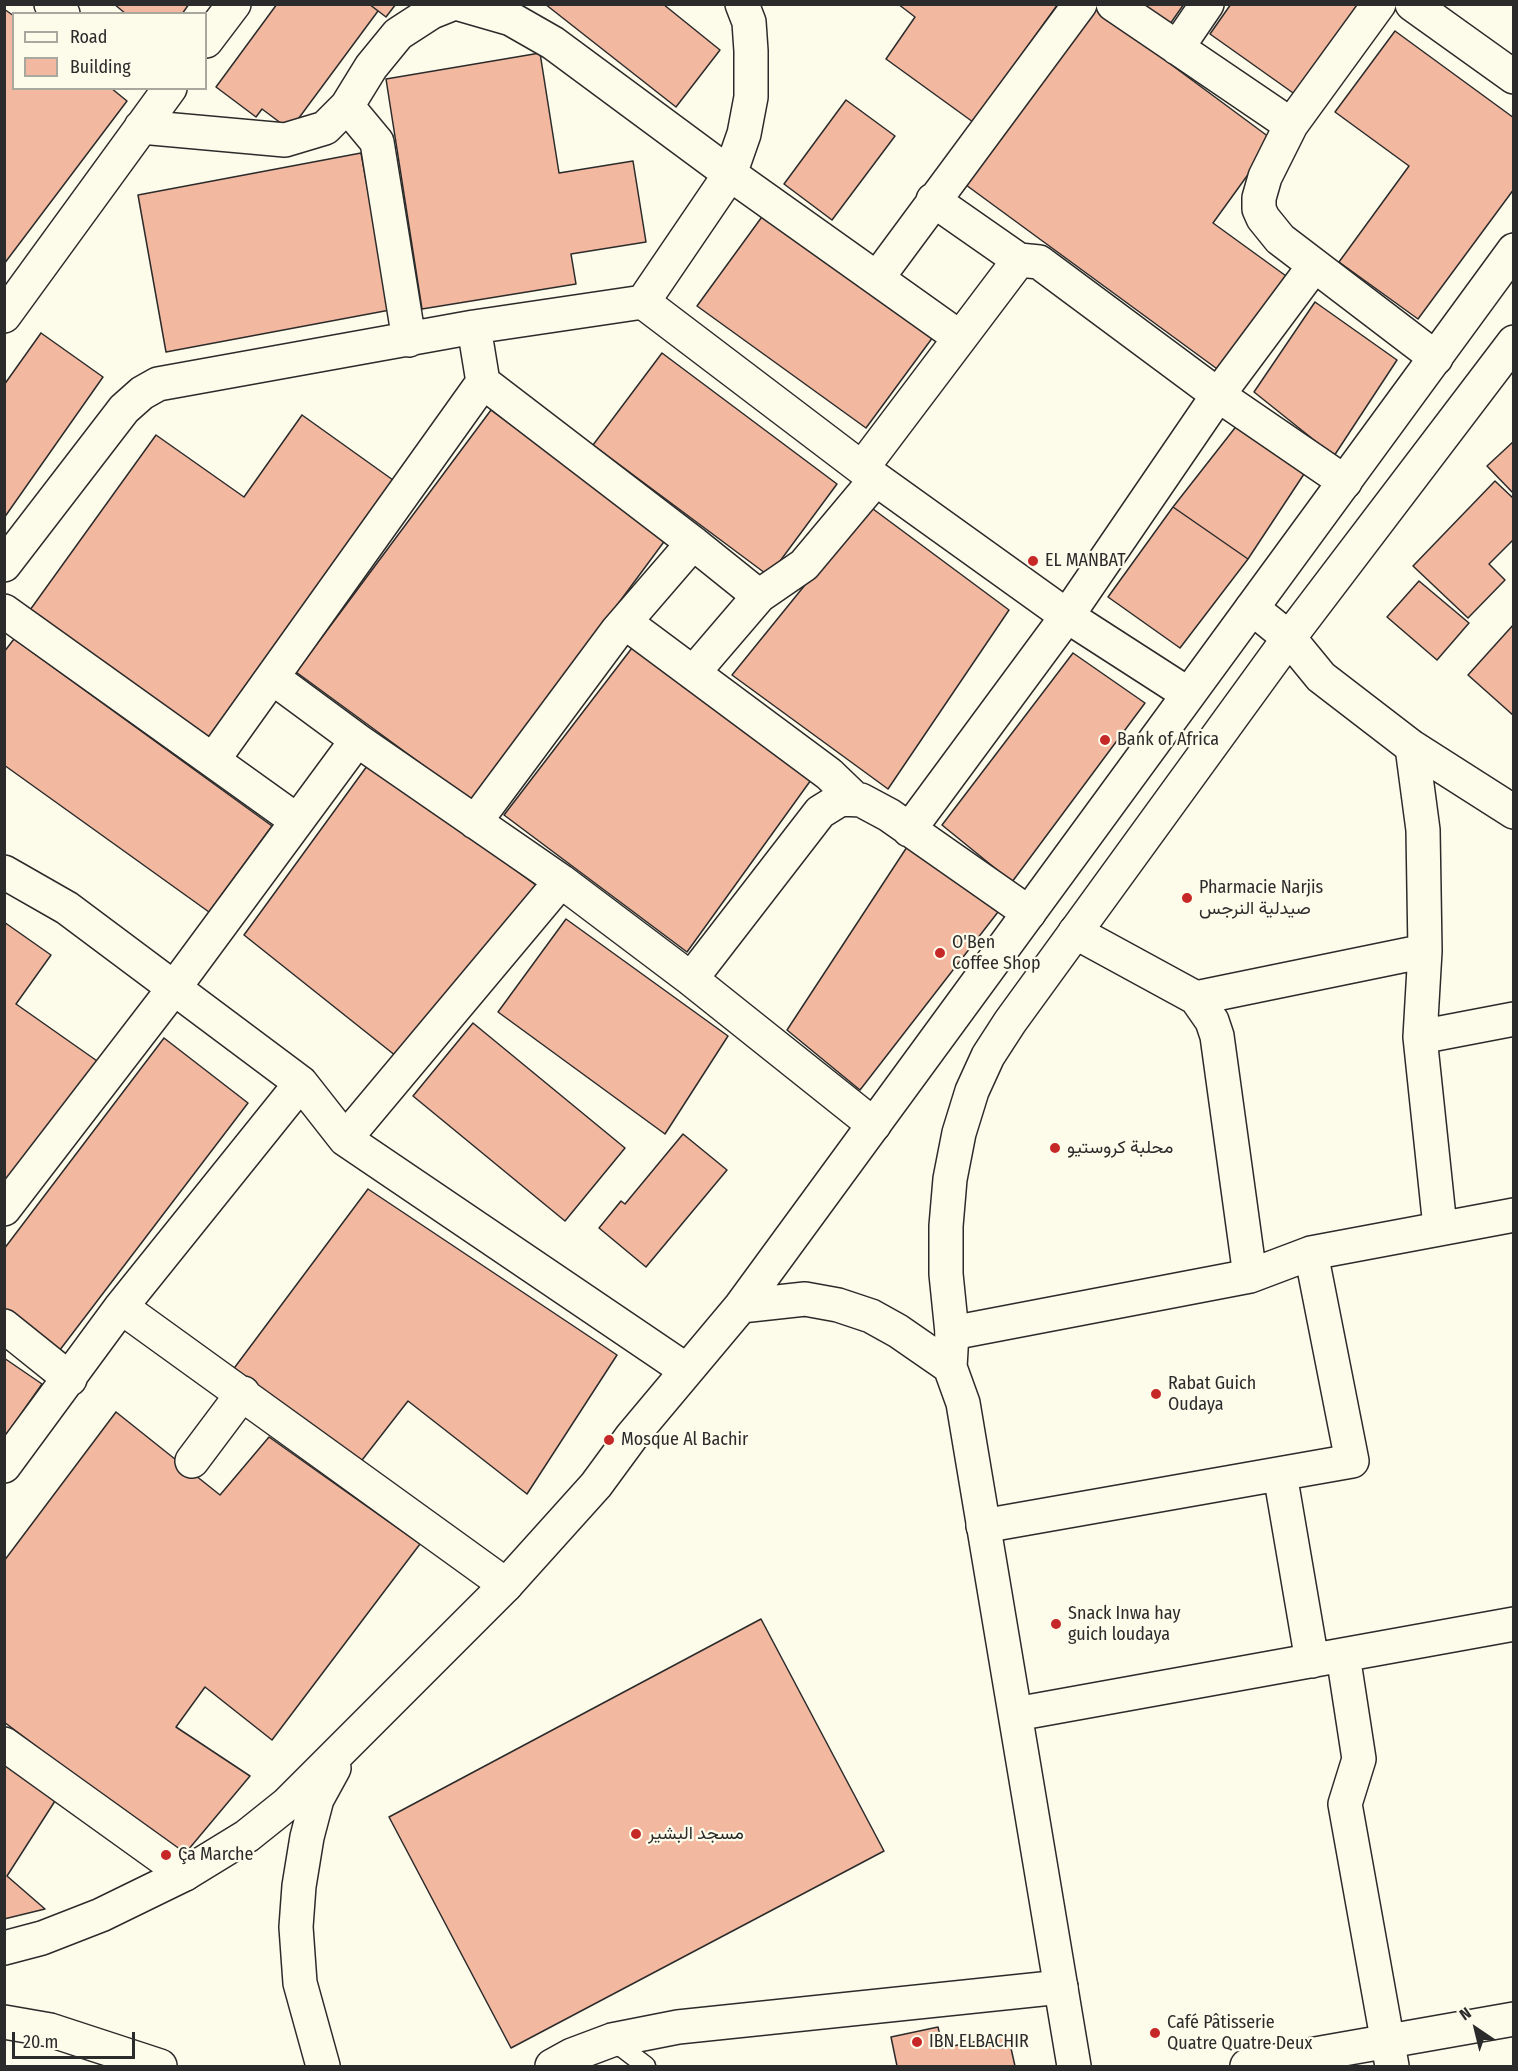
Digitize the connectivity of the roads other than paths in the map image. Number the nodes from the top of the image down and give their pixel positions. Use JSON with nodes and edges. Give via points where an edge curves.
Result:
{"nodes":[{"id":1,"x":234,"y":4,"type":"edge"},
{"id":2,"x":452,"y":4,"type":"edge"},
{"id":3,"x":459,"y":4,"type":"edge"},
{"id":4,"x":1080,"y":4,"type":"edge"},
{"id":5,"x":1113,"y":4,"type":"edge"},
{"id":6,"x":1207,"y":4,"type":"edge"},
{"id":7,"x":1379,"y":4,"type":"edge"},
{"id":8,"x":1412,"y":4,"type":"edge"},
{"id":9,"x":751,"y":10,"type":"edge"},
{"id":10,"x":207,"y":40,"type":"edge"},
{"id":11,"x":1176,"y":48,"type":"junction"},
{"id":12,"x":1514,"y":76,"type":"edge"},
{"id":13,"x":167,"y":90,"type":"edge"},
{"id":14,"x":347,"y":106,"type":"junction"},
{"id":15,"x":1290,"y":125,"type":"junction"},
{"id":16,"x":141,"y":127,"type":"junction"},
{"id":17,"x":730,"y":174,"type":"junction"},
{"id":18,"x":933,"y":200,"type":"junction"},
{"id":19,"x":1514,"y":250,"type":"edge"},
{"id":20,"x":1018,"y":260,"type":"junction"},
{"id":21,"x":1314,"y":266,"type":"junction"},
{"id":22,"x":878,"y":277,"type":"junction"},
{"id":23,"x":643,"y":302,"type":"junction"},
{"id":24,"x":4,"y":316,"type":"edge"},
{"id":25,"x":474,"y":327,"type":"junction"},
{"id":26,"x":959,"y":337,"type":"junction"},
{"id":27,"x":409,"y":340,"type":"junction"},
{"id":28,"x":1514,"y":342,"type":"edge"},
{"id":29,"x":1436,"y":358,"type":"junction"},
{"id":30,"x":483,"y":382,"type":"junction"},
{"id":31,"x":1218,"y":395,"type":"junction"},
{"id":32,"x":869,"y":473,"type":"junction"},
{"id":33,"x":1345,"y":482,"type":"junction"},
{"id":34,"x":693,"y":543,"type":"junction"},
{"id":35,"x":4,"y":565,"type":"edge"},
{"id":36,"x":759,"y":596,"type":"junction"},
{"id":37,"x":1252,"y":608,"type":"junction"},
{"id":38,"x":4,"y":610,"type":"edge"},
{"id":39,"x":1067,"y":616,"type":"junction"},
{"id":40,"x":626,"y":623,"type":"junction"},
{"id":41,"x":1289,"y":638,"type":"junction"},
{"id":42,"x":693,"y":674,"type":"junction"},
{"id":43,"x":273,"y":678,"type":"junction"},
{"id":44,"x":1188,"y":694,"type":"junction"},
{"id":45,"x":357,"y":740,"type":"junction"},
{"id":46,"x":1412,"y":747,"type":"junction"},
{"id":47,"x":213,"y":760,"type":"junction"},
{"id":48,"x":854,"y":798,"type":"junction"},
{"id":49,"x":1514,"y":812,"type":"edge"},
{"id":50,"x":296,"y":820,"type":"junction"},
{"id":51,"x":475,"y":822,"type":"junction"},
{"id":52,"x":909,"y":830,"type":"junction"},
{"id":53,"x":4,"y":872,"type":"edge"},
{"id":54,"x":561,"y":881,"type":"junction"},
{"id":55,"x":1029,"y":914,"type":"junction"},
{"id":56,"x":1075,"y":932,"type":"junction"},
{"id":57,"x":1425,"y":951,"type":"junction"},
{"id":58,"x":691,"y":979,"type":"junction"},
{"id":59,"x":174,"y":988,"type":"junction"},
{"id":60,"x":1196,"y":998,"type":"junction"},
{"id":61,"x":1514,"y":1019,"type":"edge"},
{"id":62,"x":1420,"y":1037,"type":"junction"},
{"id":63,"x":301,"y":1083,"type":"junction"},
{"id":64,"x":874,"y":1125,"type":"junction"},
{"id":65,"x":345,"y":1139,"type":"junction"},
{"id":66,"x":4,"y":1209,"type":"edge"},
{"id":67,"x":1513,"y":1219,"type":"edge"},
{"id":68,"x":1440,"y":1227,"type":"junction"},
{"id":69,"x":1311,"y":1253,"type":"junction"},
{"id":70,"x":1250,"y":1276,"type":"junction"},
{"id":71,"x":741,"y":1306,"type":"junction"},
{"id":72,"x":121,"y":1307,"type":"junction"},
{"id":73,"x":4,"y":1326,"type":"edge"},
{"id":74,"x":952,"y":1333,"type":"junction"},
{"id":75,"x":950,"y":1367,"type":"junction"},
{"id":76,"x":686,"y":1370,"type":"junction"},
{"id":77,"x":70,"y":1379,"type":"junction"},
{"id":78,"x":243,"y":1393,"type":"junction"},
{"id":79,"x":192,"y":1461,"type":"dead end"},
{"id":80,"x":4,"y":1466,"type":"edge"},
{"id":81,"x":1280,"y":1474,"type":"junction"},
{"id":82,"x":983,"y":1526,"type":"junction"},
{"id":83,"x":506,"y":1585,"type":"junction"},
{"id":84,"x":1514,"y":1624,"type":"edge"},
{"id":85,"x":1328,"y":1658,"type":"junction"},
{"id":86,"x":1016,"y":1714,"type":"junction"},
{"id":87,"x":4,"y":1744,"type":"edge"},
{"id":88,"x":346,"y":1745,"type":"junction"},
{"id":89,"x":185,"y":1874,"type":"junction"},
{"id":90,"x":4,"y":1948,"type":"edge"},
{"id":91,"x":1061,"y":1987,"type":"junction"},
{"id":92,"x":1514,"y":2019,"type":"edge"},
{"id":93,"x":4,"y":2022,"type":"edge"},
{"id":94,"x":612,"y":2040,"type":"junction"},
{"id":95,"x":1390,"y":2053,"type":"edge"},
{"id":96,"x":120,"y":2060,"type":"edge"},
{"id":97,"x":160,"y":2067,"type":"edge"},
{"id":98,"x":323,"y":2067,"type":"edge"},
{"id":99,"x":552,"y":2067,"type":"edge"},
{"id":100,"x":646,"y":2067,"type":"edge"},
{"id":101,"x":1074,"y":2067,"type":"edge"},
{"id":102,"x":1247,"y":2067,"type":"edge"}],
"edges":[{"from":1,"to":10,"type":"street"},
{"from":2,"to":14,"type":"street","via":[[398,34]]},
{"from":3,"to":17,"type":"street","via":[[511,19],[553,44]]},
{"from":4,"to":18,"type":"street"},
{"from":5,"to":11,"type":"street"},
{"from":6,"to":11,"type":"street"},
{"from":7,"to":15,"type":"street"},
{"from":8,"to":12,"type":"street"},
{"from":9,"to":17,"type":"street","via":[[751,97]]},
{"from":11,"to":15,"type":"street"},
{"from":13,"to":16,"type":"street"},
{"from":14,"to":16,"type":"street","via":[[325,128],[285,140]]},
{"from":14,"to":27,"type":"street","via":[[377,142]]},
{"from":15,"to":21,"type":"street","via":[[1265,177],[1258,198],[1259,209],[1280,238]]},
{"from":16,"to":24,"type":"street"},
{"from":17,"to":22,"type":"street"},
{"from":17,"to":23,"type":"street"},
{"from":18,"to":20,"type":"street"},
{"from":18,"to":22,"type":"street"},
{"from":19,"to":29,"type":"street"},
{"from":20,"to":26,"type":"street"},
{"from":20,"to":31,"type":"street","via":[[1038,262]]},
{"from":21,"to":29,"type":"street"},
{"from":21,"to":31,"type":"street"},
{"from":22,"to":26,"type":"street"},
{"from":23,"to":25,"type":"street"},
{"from":23,"to":32,"type":"street"},
{"from":25,"to":27,"type":"street"},
{"from":25,"to":30,"type":"street"},
{"from":26,"to":32,"type":"street"},
{"from":27,"to":35,"type":"street","via":[[158,384],[142,393],[117,418]]},
{"from":28,"to":41,"type":"street"},
{"from":29,"to":33,"type":"street"},
{"from":30,"to":34,"type":"street"},
{"from":30,"to":43,"type":"street"},
{"from":31,"to":33,"type":"street"},
{"from":31,"to":39,"type":"street"},
{"from":32,"to":36,"type":"street","via":[[804,565]]},
{"from":32,"to":39,"type":"street"},
{"from":33,"to":37,"type":"street"},
{"from":34,"to":36,"type":"street"},
{"from":34,"to":40,"type":"street"},
{"from":36,"to":42,"type":"street"},
{"from":37,"to":41,"type":"street"},
{"from":37,"to":44,"type":"street"},
{"from":38,"to":47,"type":"street"},
{"from":39,"to":44,"type":"street"},
{"from":39,"to":52,"type":"street"},
{"from":40,"to":42,"type":"street"},
{"from":40,"to":51,"type":"street"},
{"from":41,"to":46,"type":"street","via":[[1321,678]]},
{"from":41,"to":56,"type":"street"},
{"from":42,"to":48,"type":"street","via":[[829,774]]},
{"from":43,"to":45,"type":"street"},
{"from":43,"to":47,"type":"street"},
{"from":44,"to":55,"type":"street"},
{"from":45,"to":50,"type":"street"},
{"from":45,"to":51,"type":"street"},
{"from":46,"to":49,"type":"street"},
{"from":46,"to":57,"type":"street","via":[[1424,830]]},
{"from":47,"to":50,"type":"street"},
{"from":48,"to":52,"type":"street"},
{"from":48,"to":58,"type":"street","via":[[841,799],[820,812]]},
{"from":50,"to":59,"type":"street"},
{"from":51,"to":54,"type":"street"},
{"from":52,"to":55,"type":"street"},
{"from":53,"to":59,"type":"street","via":[[67,909]]},
{"from":54,"to":58,"type":"street"},
{"from":54,"to":65,"type":"street"},
{"from":55,"to":64,"type":"street"},
{"from":56,"to":60,"type":"street"},
{"from":56,"to":74,"type":"street","via":[[988,1056],[959,1133],[946,1226]]},
{"from":57,"to":60,"type":"street"},
{"from":57,"to":62,"type":"street"},
{"from":58,"to":64,"type":"street"},
{"from":59,"to":63,"type":"street"},
{"from":59,"to":66,"type":"street"},
{"from":60,"to":70,"type":"street","via":[[1217,1036]]},
{"from":61,"to":62,"type":"street"},
{"from":62,"to":68,"type":"street"},
{"from":63,"to":65,"type":"street"},
{"from":63,"to":72,"type":"street"},
{"from":64,"to":71,"type":"street"},
{"from":65,"to":76,"type":"street"},
{"from":67,"to":68,"type":"street"},
{"from":68,"to":69,"type":"street"},
{"from":69,"to":70,"type":"street"},
{"from":69,"to":81,"type":"street","via":[[1352,1461]]},
{"from":70,"to":74,"type":"street"},
{"from":71,"to":75,"type":"street","via":[[805,1299],[838,1305],[898,1330]]},
{"from":71,"to":76,"type":"street"},
{"from":72,"to":77,"type":"street"},
{"from":72,"to":78,"type":"street"},
{"from":73,"to":77,"type":"street"},
{"from":74,"to":75,"type":"street"},
{"from":75,"to":82,"type":"street","via":[[963,1403]]},
{"from":76,"to":83,"type":"street","via":[[596,1485]]},
{"from":77,"to":80,"type":"street"},
{"from":78,"to":79,"type":"street"},
{"from":78,"to":83,"type":"street"},
{"from":81,"to":82,"type":"street"},
{"from":81,"to":85,"type":"street"},
{"from":82,"to":86,"type":"street"},
{"from":83,"to":88,"type":"street"},
{"from":84,"to":85,"type":"street"},
{"from":85,"to":86,"type":"street"},
{"from":85,"to":95,"type":"street","via":[[1359,1759],[1345,1804]]},
{"from":86,"to":91,"type":"street"},
{"from":87,"to":89,"type":"street"},
{"from":88,"to":89,"type":"street","via":[[287,1804],[247,1836]]},
{"from":88,"to":98,"type":"street","via":[[317,1799],[307,1837],[296,1927],[300,1983]]},
{"from":89,"to":90,"type":"street","via":[[101,1915]]},
{"from":91,"to":94,"type":"street","via":[[678,2027]]},
{"from":91,"to":101,"type":"street"},
{"from":92,"to":95,"type":"street"},
{"from":93,"to":96,"type":"street","via":[[50,2030]]},
{"from":94,"to":99,"type":"street"},
{"from":94,"to":100,"type":"lane"},
{"from":95,"to":102,"type":"street"},
{"from":96,"to":97,"type":"street"}]}
